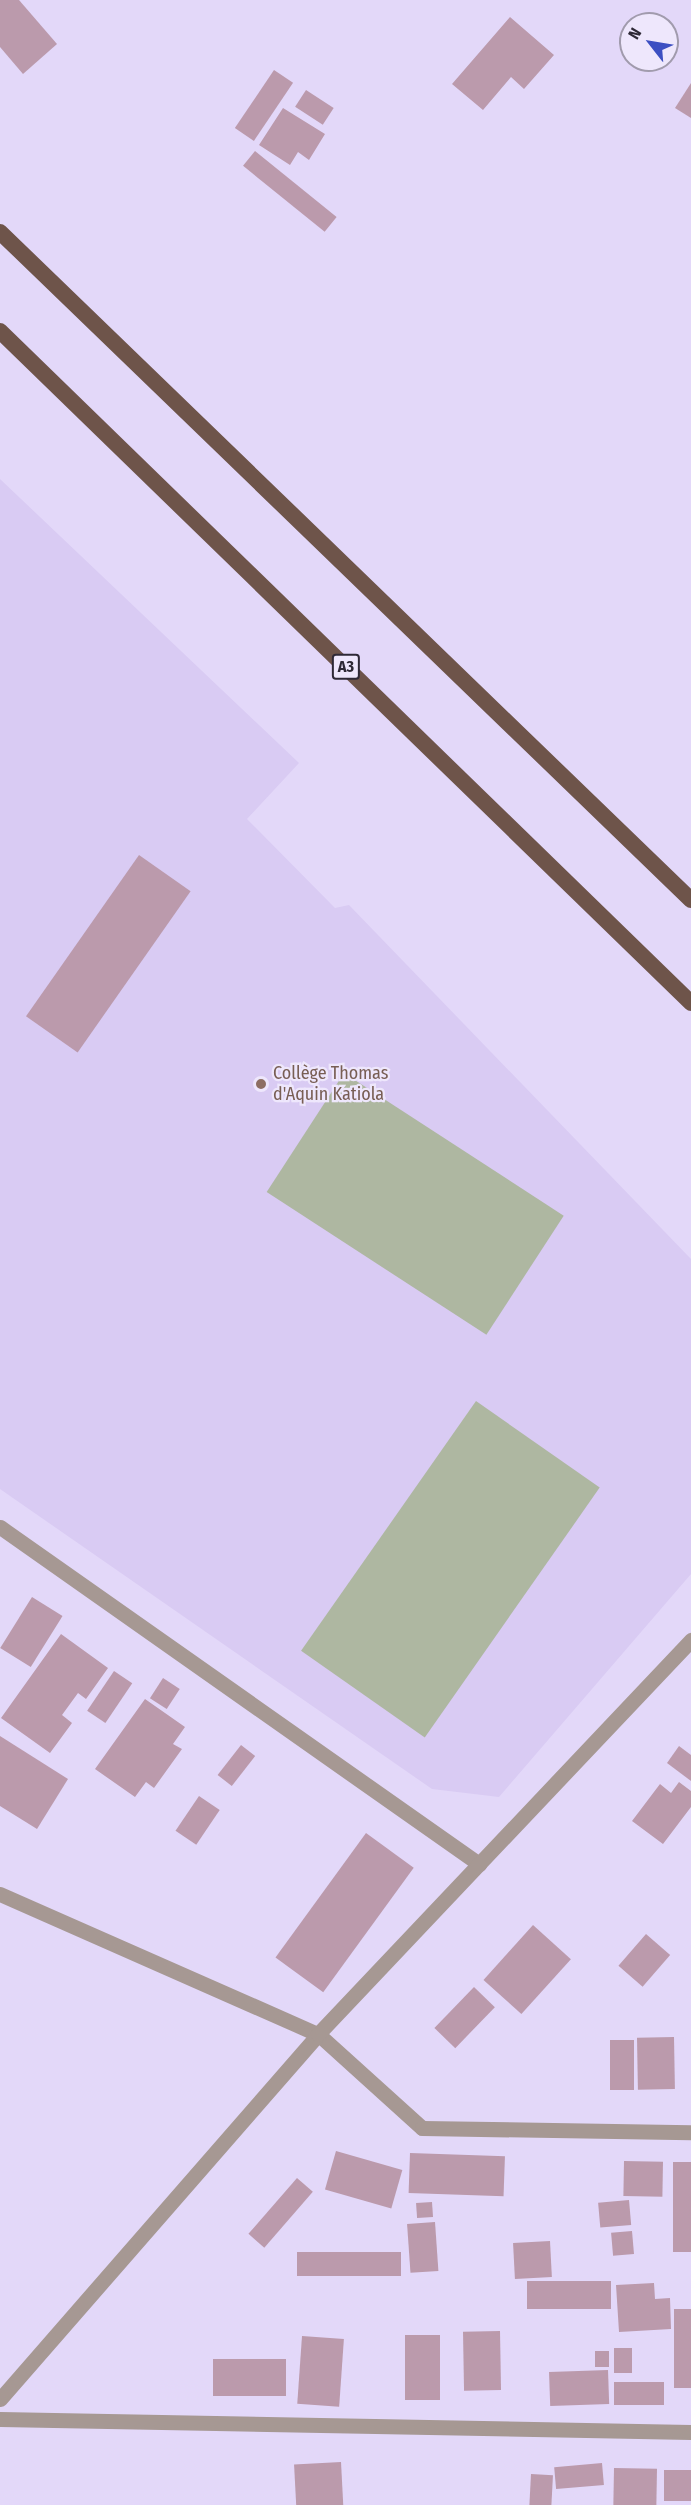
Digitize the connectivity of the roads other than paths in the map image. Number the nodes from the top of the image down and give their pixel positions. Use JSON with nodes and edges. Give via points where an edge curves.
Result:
{"nodes":[{"id":1,"x":0,"y":232,"type":"edge"},
{"id":2,"x":0,"y":331,"type":"edge"},
{"id":3,"x":691,"y":900,"type":"edge"},
{"id":4,"x":691,"y":1003,"type":"edge"},
{"id":5,"x":0,"y":1527,"type":"edge"},
{"id":6,"x":691,"y":1640,"type":"edge"},
{"id":7,"x":478,"y":1864,"type":"junction"},
{"id":8,"x":0,"y":1894,"type":"edge"},
{"id":9,"x":318,"y":2034,"type":"junction"},
{"id":10,"x":691,"y":2132,"type":"edge"},
{"id":11,"x":0,"y":2399,"type":"edge"},
{"id":12,"x":0,"y":2419,"type":"edge"},
{"id":13,"x":691,"y":2432,"type":"edge"}],
"edges":[{"from":1,"to":3,"type":"highway"},
{"from":2,"to":4,"type":"highway","number":"A3"},
{"from":5,"to":7,"type":"street"},
{"from":6,"to":7,"type":"street"},
{"from":7,"to":9,"type":"street"},
{"from":8,"to":9,"type":"street"},
{"from":9,"to":10,"type":"street","via":[[422,2128]]},
{"from":9,"to":11,"type":"street"},
{"from":12,"to":13,"type":"street"}]}
